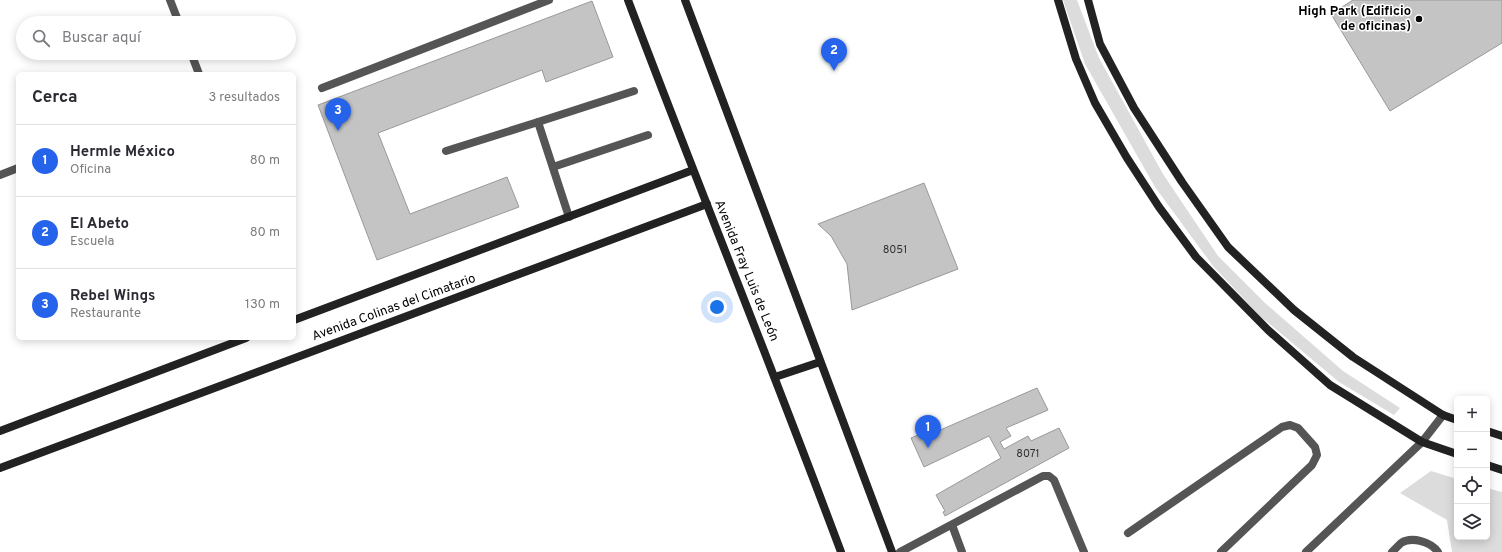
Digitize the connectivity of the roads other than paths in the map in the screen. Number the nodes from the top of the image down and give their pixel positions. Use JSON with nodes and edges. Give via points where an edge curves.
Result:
{"nodes":[{"id":1,"x":170,"y":0,"type":"edge"},
{"id":2,"x":549,"y":0,"type":"edge"},
{"id":3,"x":628,"y":0,"type":"edge"},
{"id":4,"x":685,"y":0,"type":"edge"},
{"id":5,"x":1058,"y":0,"type":"edge"},
{"id":6,"x":1088,"y":0,"type":"edge"},
{"id":7,"x":176,"y":16,"type":"edge"},
{"id":8,"x":194,"y":60,"type":"edge"},
{"id":9,"x":198,"y":72,"type":"edge"},
{"id":10,"x":322,"y":88,"type":"dead end"},
{"id":11,"x":634,"y":91,"type":"dead end"},
{"id":12,"x":538,"y":122,"type":"junction"},
{"id":13,"x":648,"y":135,"type":"dead end"},
{"id":14,"x":446,"y":151,"type":"dead end"},
{"id":15,"x":553,"y":167,"type":"junction"},
{"id":16,"x":16,"y":169,"type":"edge"},
{"id":17,"x":693,"y":170,"type":"junction"},
{"id":18,"x":0,"y":175,"type":"edge"},
{"id":19,"x":706,"y":204,"type":"junction"},
{"id":20,"x":569,"y":217,"type":"junction"},
{"id":21,"x":296,"y":319,"type":"edge"},
{"id":22,"x":241,"y":340,"type":"edge"},
{"id":23,"x":820,"y":362,"type":"junction"},
{"id":24,"x":775,"y":377,"type":"junction"},
{"id":25,"x":1443,"y":415,"type":"junction"},
{"id":26,"x":1454,"y":419,"type":"edge"},
{"id":27,"x":0,"y":430,"type":"edge"},
{"id":28,"x":1490,"y":432,"type":"edge"},
{"id":29,"x":1502,"y":436,"type":"edge"},
{"id":30,"x":1422,"y":442,"type":"junction"},
{"id":31,"x":1454,"y":453,"type":"edge"},
{"id":32,"x":1490,"y":466,"type":"edge"},
{"id":33,"x":0,"y":468,"type":"edge"},
{"id":34,"x":1502,"y":470,"type":"edge"},
{"id":35,"x":952,"y":525,"type":"junction"},
{"id":36,"x":1128,"y":533,"type":"dead end"},
{"id":37,"x":841,"y":552,"type":"edge"},
{"id":38,"x":892,"y":552,"type":"edge"},
{"id":39,"x":900,"y":552,"type":"edge"},
{"id":40,"x":960,"y":552,"type":"edge"},
{"id":41,"x":1084,"y":552,"type":"edge"},
{"id":42,"x":1221,"y":552,"type":"edge"},
{"id":43,"x":1306,"y":552,"type":"edge"},
{"id":44,"x":1392,"y":552,"type":"edge"},
{"id":45,"x":1438,"y":552,"type":"edge"}],
"edges":[{"from":1,"to":7,"type":"street"},
{"from":2,"to":10,"type":"street"},
{"from":3,"to":17,"type":"street","name":"Avenida Fray Luis de León"},
{"from":4,"to":23,"type":"street"},
{"from":5,"to":30,"type":"street","via":[[1076,59],[1095,103],[1159,207],[1196,257],[1268,330],[1330,385]]},
{"from":6,"to":25,"type":"street","via":[[1100,44],[1134,108],[1228,247],[1294,310],[1353,357]]},
{"from":8,"to":9,"type":"street"},
{"from":11,"to":12,"type":"street"},
{"from":12,"to":14,"type":"street"},
{"from":12,"to":15,"type":"street"},
{"from":13,"to":15,"type":"street"},
{"from":15,"to":20,"type":"street"},
{"from":16,"to":18,"type":"street"},
{"from":17,"to":19,"type":"street","name":"Avenida Fray Luis de León"},
{"from":17,"to":20,"type":"street","name":"Avenida Colinas del Cimatario"},
{"from":19,"to":24,"type":"street","name":"Avenida Fray Luis de León"},
{"from":19,"to":33,"type":"street","name":"Avenida Colinas del Cimatario"},
{"from":20,"to":21,"type":"street","name":"Avenida Colinas del Cimatario"},
{"from":22,"to":27,"type":"street"},
{"from":23,"to":24,"type":"street"},
{"from":23,"to":38,"type":"street"},
{"from":24,"to":37,"type":"street","name":"Avenida Fray Luis de León"},
{"from":25,"to":26,"type":"street"},
{"from":25,"to":30,"type":"street"},
{"from":28,"to":29,"type":"street"},
{"from":30,"to":31,"type":"street"},
{"from":30,"to":43,"type":"street"},
{"from":32,"to":34,"type":"street"},
{"from":35,"to":39,"type":"street"},
{"from":35,"to":40,"type":"street"},
{"from":35,"to":41,"type":"street","via":[[1043,476],[1049,476],[1054,480]]},
{"from":36,"to":42,"type":"street","via":[[1282,427],[1290,425],[1298,428],[1315,447],[1317,455],[1312,465]]},
{"from":44,"to":45,"type":"street","via":[[1402,542],[1418,540],[1435,547]]}]}
